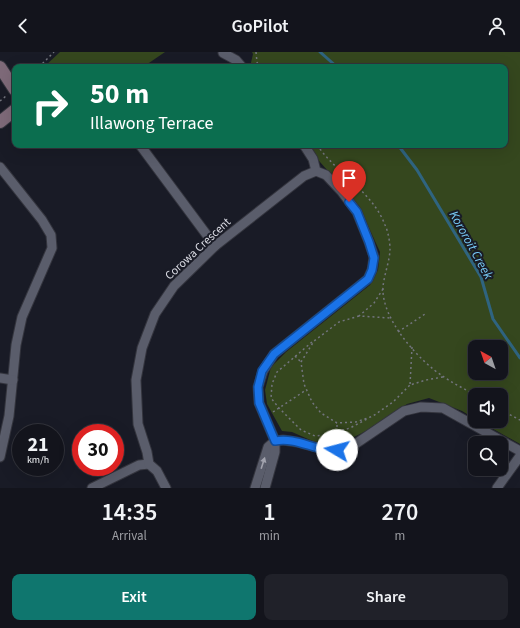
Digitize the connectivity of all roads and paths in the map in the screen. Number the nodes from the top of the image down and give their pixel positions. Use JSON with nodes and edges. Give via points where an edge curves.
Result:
{"nodes":[{"id":1,"x":54,"y":52,"type":"edge"},
{"id":2,"x":256,"y":52,"type":"edge"},
{"id":3,"x":223,"y":53,"type":"dead end"},
{"id":4,"x":240,"y":60,"type":"edge"},
{"id":5,"x":42,"y":64,"type":"edge"},
{"id":6,"x":258,"y":64,"type":"edge"},
{"id":7,"x":0,"y":67,"type":"edge"},
{"id":8,"x":12,"y":85,"type":"edge"},
{"id":9,"x":12,"y":112,"type":"edge"},
{"id":10,"x":0,"y":122,"type":"edge"},
{"id":11,"x":142,"y":148,"type":"edge"},
{"id":12,"x":306,"y":148,"type":"edge"},
{"id":13,"x":319,"y":148,"type":"edge"},
{"id":14,"x":0,"y":167,"type":"edge"},
{"id":15,"x":316,"y":171,"type":"junction"},
{"id":16,"x":215,"y":246,"type":"junction"},
{"id":17,"x":383,"y":289,"type":"junction"},
{"id":18,"x":425,"y":314,"type":"dead end"},
{"id":19,"x":359,"y":316,"type":"junction"},
{"id":20,"x":390,"y":318,"type":"junction"},
{"id":21,"x":398,"y":332,"type":"junction"},
{"id":22,"x":314,"y":341,"type":"junction"},
{"id":23,"x":412,"y":347,"type":"junction"},
{"id":24,"x":295,"y":356,"type":"junction"},
{"id":25,"x":301,"y":362,"type":"junction"},
{"id":26,"x":443,"y":376,"type":"junction"},
{"id":27,"x":0,"y":378,"type":"edge"},
{"id":28,"x":13,"y":380,"type":"junction"},
{"id":29,"x":410,"y":385,"type":"junction"},
{"id":30,"x":306,"y":390,"type":"junction"},
{"id":31,"x":468,"y":391,"type":"edge"},
{"id":32,"x":278,"y":408,"type":"junction"},
{"id":33,"x":508,"y":414,"type":"edge"},
{"id":34,"x":373,"y":416,"type":"junction"},
{"id":35,"x":266,"y":418,"type":"junction"},
{"id":36,"x":520,"y":420,"type":"edge"},
{"id":37,"x":337,"y":423,"type":"junction"},
{"id":38,"x":336,"y":432,"type":"junction"},
{"id":39,"x":275,"y":441,"type":"junction"},
{"id":40,"x":520,"y":451,"type":"edge"},
{"id":41,"x":0,"y":456,"type":"edge"},
{"id":42,"x":520,"y":456,"type":"edge"},
{"id":43,"x":149,"y":464,"type":"junction"},
{"id":44,"x":92,"y":488,"type":"edge"},
{"id":45,"x":166,"y":488,"type":"edge"},
{"id":46,"x":255,"y":488,"type":"edge"},
{"id":47,"x":265,"y":488,"type":"edge"},
{"id":48,"x":497,"y":488,"type":"edge"}],
"edges":[{"from":1,"to":5,"type":"path"},
{"from":2,"to":6,"type":"path"},
{"from":3,"to":4,"type":"street"},
{"from":7,"to":8,"type":"street"},
{"from":9,"to":10,"type":"street"},
{"from":11,"to":16,"type":"street"},
{"from":12,"to":15,"type":"street","via":[[313,159]]},
{"from":13,"to":17,"type":"path","via":[[334,166],[375,205],[386,226],[390,249]]},
{"from":14,"to":28,"type":"street","via":[[42,220],[51,235],[52,248],[22,317]]},
{"from":15,"to":16,"type":"street","name":"Corowa Crescent","via":[[304,176]]},
{"from":15,"to":35,"type":"street","via":[[326,175],[357,212],[374,258],[372,270],[368,279],[274,354],[262,371],[258,387],[259,403]]},
{"from":16,"to":43,"type":"street","name":"Corowa Crescent","via":[[174,286],[155,314],[142,348],[136,380],[138,424]]},
{"from":17,"to":19,"type":"path","via":[[374,304]]},
{"from":17,"to":20,"type":"path"},
{"from":18,"to":21,"type":"path"},
{"from":19,"to":20,"type":"path"},
{"from":19,"to":22,"type":"path","via":[[339,322]]},
{"from":20,"to":21,"type":"path"},
{"from":21,"to":23,"type":"path"},
{"from":22,"to":24,"type":"path"},
{"from":22,"to":25,"type":"path"},
{"from":23,"to":26,"type":"path"},
{"from":23,"to":29,"type":"path"},
{"from":24,"to":25,"type":"path"},
{"from":24,"to":32,"type":"path","via":[[277,372],[272,384],[271,398]]},
{"from":25,"to":30,"type":"path"},
{"from":26,"to":29,"type":"path"},
{"from":26,"to":31,"type":"path"},
{"from":27,"to":28,"type":"street"},
{"from":28,"to":41,"type":"street","via":[[9,416]]},
{"from":29,"to":34,"type":"path"},
{"from":30,"to":32,"type":"path"},
{"from":30,"to":37,"type":"path","via":[[321,413]]},
{"from":32,"to":35,"type":"path"},
{"from":32,"to":38,"type":"path","via":[[301,430],[315,436]]},
{"from":33,"to":36,"type":"path"},
{"from":34,"to":37,"type":"path","via":[[356,422]]},
{"from":34,"to":38,"type":"path"},
{"from":35,"to":39,"type":"street"},
{"from":37,"to":38,"type":"path"},
{"from":39,"to":40,"type":"street","via":[[290,441],[337,450],[351,447],[404,412],[421,407],[443,408]]},
{"from":46,"to":39,"type":"street","one_way":true,"via":[[268,447]]},
{"from":39,"to":47,"type":"street","via":[[275,452]]},
{"from":42,"to":48,"type":"street"},
{"from":43,"to":44,"type":"street","via":[[139,465]]},
{"from":43,"to":45,"type":"street","name":"Corowa Crescent","via":[[157,470]]}]}
